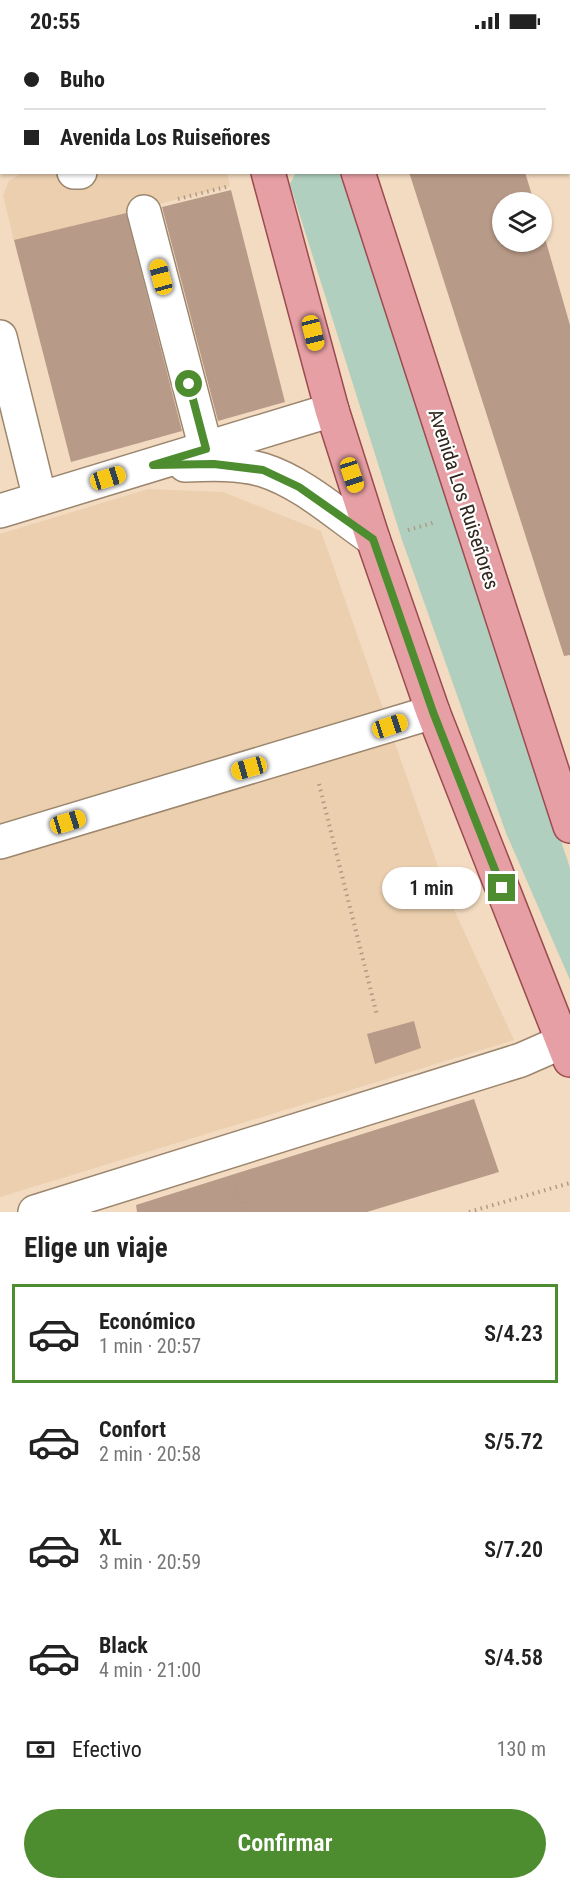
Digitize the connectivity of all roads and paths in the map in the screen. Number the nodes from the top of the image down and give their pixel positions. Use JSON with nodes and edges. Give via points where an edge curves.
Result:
{"nodes":[{"id":1,"x":269,"y":174,"type":"edge"},
{"id":2,"x":358,"y":174,"type":"edge"},
{"id":3,"x":230,"y":186,"type":"dead end"},
{"id":4,"x":144,"y":212,"type":"joint"},
{"id":5,"x":0,"y":337,"type":"edge"},
{"id":6,"x":332,"y":410,"type":"junction"},
{"id":7,"x":206,"y":449,"type":"junction"},
{"id":8,"x":153,"y":465,"type":"junction"},
{"id":9,"x":40,"y":499,"type":"junction"},
{"id":10,"x":0,"y":511,"type":"edge"},
{"id":11,"x":441,"y":521,"type":"dead end"},
{"id":12,"x":404,"y":531,"type":"dead end"},
{"id":13,"x":373,"y":539,"type":"junction"},
{"id":14,"x":433,"y":712,"type":"junction"},
{"id":15,"x":317,"y":777,"type":"dead end"},
{"id":16,"x":570,"y":826,"type":"edge"},
{"id":17,"x":0,"y":842,"type":"edge"},
{"id":18,"x":376,"y":1015,"type":"dead end"},
{"id":19,"x":566,"y":1051,"type":"edge"},
{"id":20,"x":234,"y":1180,"type":"dead end"},
{"id":21,"x":570,"y":1183,"type":"edge"},
{"id":22,"x":35,"y":1212,"type":"edge"},
{"id":23,"x":245,"y":1212,"type":"edge"},
{"id":24,"x":469,"y":1212,"type":"edge"}],
"edges":[{"from":1,"to":6,"type":"main road"},
{"from":2,"to":16,"type":"main road","name":"Avenida Los Ruiseñores"},
{"from":3,"to":4,"type":"path","via":[[151,206]]},
{"from":4,"to":7,"type":"street"},
{"from":5,"to":9,"type":"street"},
{"from":6,"to":7,"type":"street"},
{"from":6,"to":13,"type":"main road"},
{"from":7,"to":8,"type":"street"},
{"from":8,"to":9,"type":"street"},
{"from":8,"to":13,"type":"street","via":[[214,464],[263,470],[299,487]]},
{"from":9,"to":10,"type":"street"},
{"from":11,"to":12,"type":"path"},
{"from":13,"to":14,"type":"main road"},
{"from":14,"to":17,"type":"street"},
{"from":14,"to":19,"type":"main road"},
{"from":15,"to":18,"type":"path"},
{"from":19,"to":22,"type":"street","via":[[521,1060]]},
{"from":20,"to":23,"type":"path"},
{"from":21,"to":24,"type":"path"}]}
